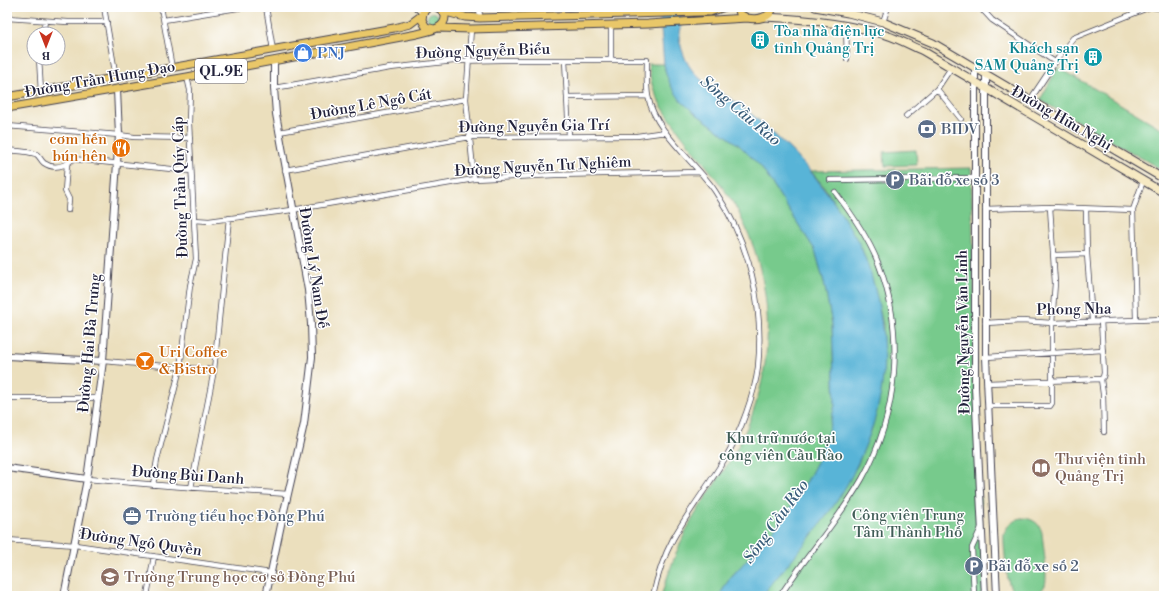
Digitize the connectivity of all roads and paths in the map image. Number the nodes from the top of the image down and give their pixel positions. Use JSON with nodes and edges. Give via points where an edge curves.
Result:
{"nodes":[{"id":1,"x":104,"y":7,"type":"edge"},
{"id":2,"x":161,"y":7,"type":"edge"},
{"id":3,"x":244,"y":7,"type":"edge"},
{"id":4,"x":266,"y":7,"type":"edge"},
{"id":5,"x":417,"y":7,"type":"edge"},
{"id":6,"x":479,"y":7,"type":"edge"},
{"id":7,"x":725,"y":7,"type":"edge"},
{"id":8,"x":738,"y":7,"type":"edge"},
{"id":9,"x":773,"y":7,"type":"edge"},
{"id":10,"x":815,"y":7,"type":"edge"},
{"id":11,"x":888,"y":7,"type":"edge"},
{"id":12,"x":992,"y":7,"type":"edge"},
{"id":13,"x":1151,"y":7,"type":"edge"},
{"id":14,"x":438,"y":8,"type":"edge"},
{"id":15,"x":982,"y":9,"type":"edge"},
{"id":16,"x":1164,"y":9,"type":"edge"},
{"id":17,"x":425,"y":11,"type":"edge"},
{"id":18,"x":651,"y":12,"type":"edge"},
{"id":19,"x":764,"y":17,"type":"junction"},
{"id":20,"x":7,"y":18,"type":"edge"},
{"id":21,"x":480,"y":18,"type":"junction"},
{"id":22,"x":747,"y":18,"type":"junction"},
{"id":23,"x":164,"y":20,"type":"junction"},
{"id":24,"x":45,"y":21,"type":"junction"},
{"id":25,"x":107,"y":22,"type":"junction"},
{"id":26,"x":883,"y":22,"type":"junction"},
{"id":27,"x":611,"y":25,"type":"junction"},
{"id":28,"x":44,"y":26,"type":"edge"},
{"id":29,"x":846,"y":26,"type":"junction"},
{"id":30,"x":436,"y":29,"type":"junction"},
{"id":31,"x":471,"y":29,"type":"junction"},
{"id":32,"x":273,"y":50,"type":"junction"},
{"id":33,"x":847,"y":59,"type":"dead end"},
{"id":34,"x":468,"y":60,"type":"junction"},
{"id":35,"x":565,"y":60,"type":"junction"},
{"id":36,"x":612,"y":60,"type":"junction"},
{"id":37,"x":274,"y":61,"type":"junction"},
{"id":38,"x":1055,"y":62,"type":"junction"},
{"id":39,"x":38,"y":66,"type":"edge"},
{"id":40,"x":172,"y":68,"type":"junction"},
{"id":41,"x":950,"y":68,"type":"junction"},
{"id":42,"x":975,"y":68,"type":"junction"},
{"id":43,"x":986,"y":74,"type":"junction"},
{"id":44,"x":187,"y":77,"type":"junction"},
{"id":45,"x":116,"y":78,"type":"junction"},
{"id":46,"x":975,"y":82,"type":"junction"},
{"id":47,"x":274,"y":88,"type":"junction"},
{"id":48,"x":986,"y":88,"type":"junction"},
{"id":49,"x":937,"y":89,"type":"junction"},
{"id":50,"x":117,"y":90,"type":"junction"},
{"id":51,"x":40,"y":92,"type":"junction"},
{"id":52,"x":648,"y":96,"type":"junction"},
{"id":53,"x":7,"y":97,"type":"edge"},
{"id":54,"x":567,"y":97,"type":"junction"},
{"id":55,"x":466,"y":99,"type":"junction"},
{"id":56,"x":1030,"y":100,"type":"junction"},
{"id":57,"x":7,"y":108,"type":"edge"},
{"id":58,"x":906,"y":116,"type":"dead end"},
{"id":59,"x":961,"y":119,"type":"dead end"},
{"id":60,"x":7,"y":126,"type":"edge"},
{"id":61,"x":279,"y":132,"type":"junction"},
{"id":62,"x":666,"y":132,"type":"junction"},
{"id":63,"x":119,"y":135,"type":"junction"},
{"id":64,"x":569,"y":136,"type":"junction"},
{"id":65,"x":470,"y":137,"type":"junction"},
{"id":66,"x":190,"y":138,"type":"junction"},
{"id":67,"x":1102,"y":142,"type":"junction"},
{"id":68,"x":7,"y":150,"type":"edge"},
{"id":69,"x":1093,"y":152,"type":"junction"},
{"id":70,"x":1124,"y":155,"type":"junction"},
{"id":71,"x":117,"y":163,"type":"junction"},
{"id":72,"x":67,"y":165,"type":"junction"},
{"id":73,"x":1116,"y":165,"type":"junction"},
{"id":74,"x":285,"y":170,"type":"junction"},
{"id":75,"x":191,"y":171,"type":"junction"},
{"id":76,"x":700,"y":172,"type":"junction"},
{"id":77,"x":974,"y":178,"type":"junction"},
{"id":78,"x":986,"y":178,"type":"junction"},
{"id":79,"x":474,"y":179,"type":"junction"},
{"id":80,"x":1164,"y":179,"type":"edge"},
{"id":81,"x":830,"y":180,"type":"dead end"},
{"id":82,"x":1143,"y":181,"type":"junction"},
{"id":83,"x":836,"y":192,"type":"dead end"},
{"id":84,"x":1164,"y":193,"type":"edge"},
{"id":85,"x":1050,"y":207,"type":"junction"},
{"id":86,"x":985,"y":209,"type":"junction"},
{"id":87,"x":1086,"y":209,"type":"junction"},
{"id":88,"x":68,"y":210,"type":"dead end"},
{"id":89,"x":292,"y":210,"type":"junction"},
{"id":90,"x":1133,"y":210,"type":"junction"},
{"id":91,"x":229,"y":218,"type":"junction"},
{"id":92,"x":194,"y":220,"type":"junction"},
{"id":93,"x":1087,"y":254,"type":"junction"},
{"id":94,"x":1054,"y":255,"type":"junction"},
{"id":95,"x":1164,"y":319,"type":"edge"},
{"id":96,"x":1092,"y":320,"type":"junction"},
{"id":97,"x":1102,"y":320,"type":"junction"},
{"id":98,"x":1136,"y":320,"type":"junction"},
{"id":99,"x":985,"y":322,"type":"junction"},
{"id":100,"x":1052,"y":322,"type":"junction"},
{"id":101,"x":1103,"y":350,"type":"junction"},
{"id":102,"x":1052,"y":353,"type":"junction"},
{"id":103,"x":7,"y":356,"type":"edge"},
{"id":104,"x":986,"y":358,"type":"junction"},
{"id":105,"x":103,"y":362,"type":"junction"},
{"id":106,"x":180,"y":368,"type":"junction"},
{"id":107,"x":214,"y":370,"type":"junction"},
{"id":108,"x":1101,"y":379,"type":"junction"},
{"id":109,"x":1051,"y":381,"type":"junction"},
{"id":110,"x":987,"y":383,"type":"junction"},
{"id":111,"x":7,"y":398,"type":"edge"},
{"id":112,"x":99,"y":398,"type":"junction"},
{"id":113,"x":988,"y":406,"type":"junction"},
{"id":114,"x":1104,"y":432,"type":"dead end"},
{"id":115,"x":7,"y":468,"type":"edge"},
{"id":116,"x":87,"y":479,"type":"junction"},
{"id":117,"x":153,"y":485,"type":"junction"},
{"id":118,"x":191,"y":488,"type":"junction"},
{"id":119,"x":288,"y":494,"type":"junction"},
{"id":120,"x":982,"y":527,"type":"junction"},
{"id":121,"x":7,"y":540,"type":"edge"},
{"id":122,"x":75,"y":545,"type":"junction"},
{"id":123,"x":154,"y":556,"type":"junction"},
{"id":124,"x":271,"y":573,"type":"junction"},
{"id":125,"x":64,"y":596,"type":"edge"},
{"id":126,"x":147,"y":596,"type":"edge"},
{"id":127,"x":266,"y":596,"type":"edge"},
{"id":128,"x":653,"y":596,"type":"edge"},
{"id":129,"x":780,"y":596,"type":"edge"},
{"id":130,"x":974,"y":596,"type":"edge"},
{"id":131,"x":985,"y":596,"type":"edge"},
{"id":132,"x":998,"y":596,"type":"edge"}],
"edges":[{"from":1,"to":25,"type":"street"},
{"from":2,"to":23,"type":"street"},
{"from":3,"to":23,"type":"street"},
{"from":4,"to":32,"type":"street"},
{"from":5,"to":17,"type":"main road"},
{"from":6,"to":21,"type":"street"},
{"from":7,"to":18,"type":"main road","via":[[710,12]]},
{"from":8,"to":22,"type":"main road","via":[[740,14]]},
{"from":9,"to":19,"type":"main road"},
{"from":10,"to":26,"type":"main road","name":"Đường Hữu Nghị"},
{"from":11,"to":26,"type":"street"},
{"from":12,"to":15,"type":"street"},
{"from":13,"to":16,"type":"street"},
{"from":13,"to":38,"type":"street","via":[[1073,38]]},
{"from":14,"to":21,"type":"main road","via":[[465,17]]},
{"from":14,"to":30,"type":"main road","via":[[444,16],[444,22]]},
{"from":15,"to":38,"type":"street","via":[[992,20]]},
{"from":17,"to":30,"type":"main road","via":[[422,20],[424,25]]},
{"from":17,"to":32,"type":"main road","name":"Đường Trần Hưng Đạo","number":"QL.9E","via":[[410,24]]},
{"from":18,"to":21,"type":"main road"},
{"from":19,"to":22,"type":"main road","name":"Đường Trần Hưng Đạo"},
{"from":19,"to":29,"type":"main road","name":"Đường Hữu Nghị"},
{"from":20,"to":24,"type":"street"},
{"from":22,"to":27,"type":"main road","name":"Đường Trần Hưng Đạo","number":"QL.9E"},
{"from":23,"to":40,"type":"street"},
{"from":24,"to":25,"type":"street"},
{"from":24,"to":28,"type":"street"},
{"from":25,"to":45,"type":"street"},
{"from":26,"to":42,"type":"main road","name":"Đường Hữu Nghị","via":[[933,43]]},
{"from":27,"to":31,"type":"main road","name":"Đường Trần Hưng Đạo","number":"QL.9E"},
{"from":27,"to":36,"type":"street"},
{"from":29,"to":33,"type":"street"},
{"from":29,"to":41,"type":"main road","name":"Đường Hữu Nghị","via":[[887,35]]},
{"from":30,"to":31,"type":"main road","name":"Đường Trần Hưng Đạo","number":"QL.9E"},
{"from":30,"to":37,"type":"main road","name":"Đường Trần Hưng Đạo","number":"QL.9E"},
{"from":31,"to":34,"type":"street"},
{"from":32,"to":37,"type":"main road"},
{"from":32,"to":40,"type":"main road","name":"Đường Trần Hưng Đạo","number":"QL.9E"},
{"from":34,"to":35,"type":"street","name":"Đường Nguyễn Biểu"},
{"from":34,"to":47,"type":"street","name":"Đường Nguyễn Biểu","via":[[390,68]]},
{"from":34,"to":55,"type":"street"},
{"from":35,"to":36,"type":"street","name":"Đường Nguyễn Biểu"},
{"from":35,"to":54,"type":"street"},
{"from":36,"to":52,"type":"street","name":"Đường Nguyễn Biểu","via":[[647,60]]},
{"from":37,"to":44,"type":"main road","name":"Đường Trần Hưng Đạo","number":"QL.9E"},
{"from":37,"to":47,"type":"street","name":"Đường Lý Nam Đế"},
{"from":38,"to":56,"type":"street"},
{"from":39,"to":51,"type":"street"},
{"from":40,"to":45,"type":"main road","name":"Đường Trần Hưng Đạo","number":"QL.9E"},
{"from":41,"to":46,"type":"main road","name":"Đường Hữu Nghị"},
{"from":41,"to":49,"type":"street"},
{"from":42,"to":43,"type":"main road","name":"Đường Hữu Nghị"},
{"from":42,"to":46,"type":"street","name":"Đường Nguyễn Văn Linh"},
{"from":43,"to":48,"type":"street","name":"Đường Nguyễn Văn Linh"},
{"from":43,"to":56,"type":"main road","name":"Đường Hữu Nghị"},
{"from":44,"to":50,"type":"main road","name":"Đường Trần Hưng Đạo","number":"QL.9E"},
{"from":44,"to":66,"type":"street","name":"Đường Trần Qúy Cáp","via":[[190,90]]},
{"from":45,"to":50,"type":"main road"},
{"from":45,"to":51,"type":"main road","name":"Đường Trần Hưng Đạo","number":"QL.9E"},
{"from":46,"to":48,"type":"main road","name":"Đường Hữu Nghị"},
{"from":46,"to":77,"type":"street","name":"Đường Nguyễn Văn Linh"},
{"from":47,"to":61,"type":"street","name":"Đường Lý Nam Đế"},
{"from":48,"to":69,"type":"main road","name":"Đường Hữu Nghị"},
{"from":48,"to":78,"type":"street","name":"Đường Nguyễn Văn Linh"},
{"from":49,"to":58,"type":"street"},
{"from":49,"to":59,"type":"street"},
{"from":50,"to":57,"type":"main road","name":"Đường Trần Hưng Đạo","number":"QL.9E"},
{"from":50,"to":63,"type":"street","name":"Đường Hai Bà Trưng"},
{"from":51,"to":53,"type":"main road","name":"Đường Trần Hưng Đạo","number":"QL.9E"},
{"from":52,"to":54,"type":"street"},
{"from":52,"to":62,"type":"street"},
{"from":54,"to":64,"type":"street"},
{"from":55,"to":61,"type":"street","name":"Đường Lê Ngô Cát"},
{"from":55,"to":65,"type":"street"},
{"from":56,"to":67,"type":"main road","name":"Đường Hữu Nghị"},
{"from":60,"to":63,"type":"street"},
{"from":61,"to":74,"type":"street","name":"Đường Lý Nam Đế"},
{"from":62,"to":64,"type":"street","name":"Đường Nguyễn Gia Trí","via":[[637,136]]},
{"from":62,"to":76,"type":"street"},
{"from":63,"to":66,"type":"street"},
{"from":63,"to":71,"type":"street","name":"Đường Hai Bà Trưng"},
{"from":64,"to":65,"type":"street","name":"Đường Nguyễn Gia Trí"},
{"from":65,"to":74,"type":"street","name":"Đường Nguyễn Gia Trí"},
{"from":65,"to":79,"type":"street"},
{"from":66,"to":75,"type":"street","name":"Đường Trần Qúy Cáp"},
{"from":67,"to":69,"type":"main road"},
{"from":67,"to":70,"type":"main road","name":"Đường Hữu Nghị"},
{"from":68,"to":72,"type":"street","via":[[35,153],[45,164],[54,167]]},
{"from":69,"to":73,"type":"main road","name":"Đường Hữu Nghị"},
{"from":70,"to":73,"type":"main road"},
{"from":70,"to":80,"type":"main road","name":"Đường Hữu Nghị"},
{"from":71,"to":72,"type":"street","via":[[73,159]]},
{"from":71,"to":75,"type":"street"},
{"from":71,"to":105,"type":"street","name":"Đường Hai Bà Trưng"},
{"from":72,"to":88,"type":"street","via":[[65,191],[69,199]]},
{"from":73,"to":82,"type":"main road","name":"Đường Hữu Nghị"},
{"from":74,"to":89,"type":"street","name":"Đường Lý Nam Đế"},
{"from":75,"to":92,"type":"street","name":"Đường Trần Qúy Cáp"},
{"from":76,"to":79,"type":"street","name":"Đường Nguyễn Tư Nghiêm"},
{"from":76,"to":128,"type":"street","via":[[715,190],[727,211],[749,261],[758,322],[758,368],[748,407],[732,446],[672,540]]},
{"from":77,"to":78,"type":"street"},
{"from":77,"to":81,"type":"street"},
{"from":77,"to":120,"type":"street","name":"Đường Nguyễn Văn Linh","via":[[975,387]]},
{"from":78,"to":86,"type":"street","name":"Đường Nguyễn Văn Linh"},
{"from":79,"to":89,"type":"street","name":"Đường Nguyễn Tư Nghiêm"},
{"from":82,"to":84,"type":"main road","name":"Đường Hữu Nghị"},
{"from":82,"to":90,"type":"street"},
{"from":83,"to":129,"type":"street","via":[[866,239],[886,288],[895,353],[892,385],[881,434],[862,480]]},
{"from":85,"to":86,"type":"street"},
{"from":85,"to":87,"type":"street"},
{"from":85,"to":94,"type":"street"},
{"from":86,"to":99,"type":"street","name":"Đường Nguyễn Văn Linh"},
{"from":87,"to":90,"type":"street"},
{"from":87,"to":93,"type":"street"},
{"from":89,"to":91,"type":"street","name":"Đường Nguyễn Tư Nghiêm"},
{"from":89,"to":119,"type":"street","name":"Đường Lý Nam Đế","via":[[308,290],[312,357],[304,424]]},
{"from":90,"to":98,"type":"street"},
{"from":91,"to":92,"type":"street","name":"Đường Nguyễn Tư Nghiêm"},
{"from":91,"to":107,"type":"street"},
{"from":92,"to":106,"type":"street","name":"Đường Trần Qúy Cáp","via":[[196,259],[190,286]]},
{"from":93,"to":94,"type":"street"},
{"from":93,"to":96,"type":"street"},
{"from":94,"to":100,"type":"street"},
{"from":95,"to":98,"type":"street","name":"Phong Nha"},
{"from":96,"to":97,"type":"street","name":"Phong Nha"},
{"from":96,"to":100,"type":"street","name":"Phong Nha"},
{"from":97,"to":98,"type":"street","name":"Phong Nha"},
{"from":97,"to":101,"type":"street"},
{"from":99,"to":100,"type":"street","name":"Phong Nha"},
{"from":99,"to":104,"type":"street","name":"Đường Nguyễn Văn Linh"},
{"from":100,"to":102,"type":"street"},
{"from":101,"to":102,"type":"street"},
{"from":101,"to":108,"type":"street","via":[[1104,373]]},
{"from":102,"to":104,"type":"street"},
{"from":102,"to":109,"type":"street"},
{"from":103,"to":105,"type":"street"},
{"from":104,"to":110,"type":"street","name":"Đường Nguyễn Văn Linh"},
{"from":105,"to":106,"type":"street"},
{"from":105,"to":112,"type":"street","name":"Đường Hai Bà Trưng"},
{"from":106,"to":107,"type":"street"},
{"from":106,"to":117,"type":"street","name":"Đường Trần Qúy Cáp"},
{"from":107,"to":118,"type":"street"},
{"from":108,"to":109,"type":"street"},
{"from":108,"to":114,"type":"street"},
{"from":109,"to":110,"type":"street"},
{"from":109,"to":113,"type":"street","via":[[1050,406]]},
{"from":110,"to":113,"type":"street","name":"Đường Nguyễn Văn Linh"},
{"from":111,"to":112,"type":"street"},
{"from":112,"to":116,"type":"street","name":"Đường Hai Bà Trưng"},
{"from":113,"to":132,"type":"street","name":"Đường Nguyễn Văn Linh"},
{"from":115,"to":116,"type":"street"},
{"from":116,"to":117,"type":"street","name":"Đường Bùi Danh"},
{"from":116,"to":122,"type":"street","name":"Đường Hai Bà Trưng"},
{"from":117,"to":118,"type":"street","name":"Đường Bùi Danh"},
{"from":118,"to":119,"type":"street","name":"Đường Bùi Danh"},
{"from":119,"to":124,"type":"street","name":"Đường Lý Nam Đế"},
{"from":120,"to":130,"type":"street","via":[[972,548]]},
{"from":120,"to":131,"type":"street","name":"Đường Nguyễn Văn Linh"},
{"from":121,"to":122,"type":"street","name":"Đường Ngô Quyền"},
{"from":122,"to":123,"type":"street","name":"Đường Ngô Quyền"},
{"from":122,"to":125,"type":"street","name":"Đường Hai Bà Trưng"},
{"from":123,"to":124,"type":"street","name":"Đường Ngô Quyền"},
{"from":123,"to":126,"type":"street"},
{"from":124,"to":127,"type":"street","name":"Đường Lý Nam Đế"}]}
